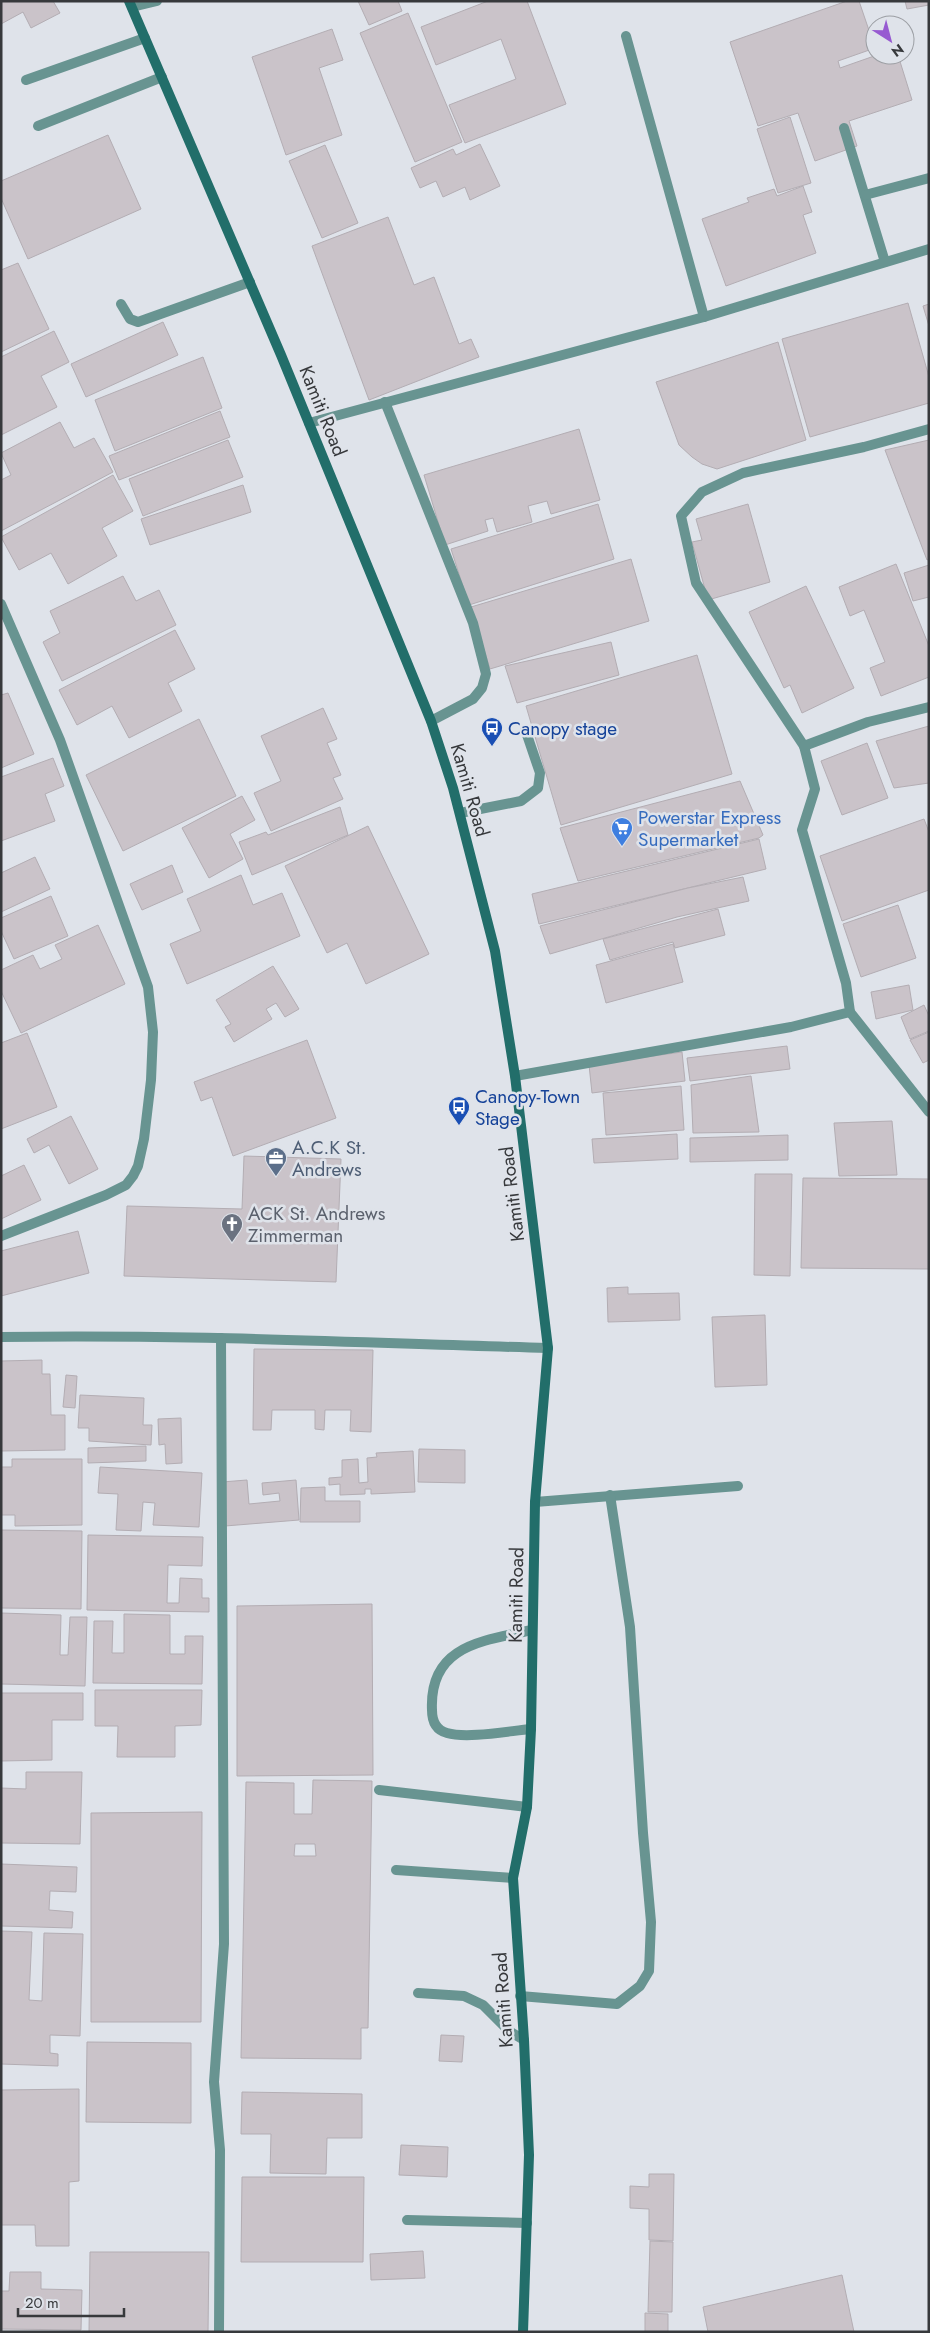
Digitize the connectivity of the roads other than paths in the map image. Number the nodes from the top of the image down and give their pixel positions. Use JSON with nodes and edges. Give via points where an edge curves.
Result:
{"nodes":[{"id":1,"x":157,"y":1,"type":"edge"},
{"id":2,"x":130,"y":4,"type":"edge"},
{"id":3,"x":626,"y":36,"type":"dead end"},
{"id":4,"x":145,"y":38,"type":"junction"},
{"id":5,"x":162,"y":77,"type":"junction"},
{"id":6,"x":26,"y":80,"type":"dead end"},
{"id":7,"x":38,"y":126,"type":"dead end"},
{"id":8,"x":844,"y":128,"type":"dead end"},
{"id":9,"x":929,"y":178,"type":"edge"},
{"id":10,"x":865,"y":195,"type":"junction"},
{"id":11,"x":929,"y":249,"type":"edge"},
{"id":12,"x":885,"y":262,"type":"junction"},
{"id":13,"x":250,"y":282,"type":"junction"},
{"id":14,"x":121,"y":304,"type":"dead end"},
{"id":15,"x":704,"y":317,"type":"junction"},
{"id":16,"x":385,"y":402,"type":"junction"},
{"id":17,"x":309,"y":422,"type":"junction"},
{"id":18,"x":929,"y":429,"type":"edge"},
{"id":19,"x":1,"y":604,"type":"edge"},
{"id":20,"x":929,"y":707,"type":"edge"},
{"id":21,"x":431,"y":721,"type":"junction"},
{"id":22,"x":525,"y":729,"type":"dead end"},
{"id":23,"x":804,"y":746,"type":"junction"},
{"id":24,"x":460,"y":813,"type":"junction"},
{"id":25,"x":850,"y":1012,"type":"junction"},
{"id":26,"x":515,"y":1076,"type":"junction"},
{"id":27,"x":929,"y":1112,"type":"edge"},
{"id":28,"x":1,"y":1236,"type":"edge"},
{"id":29,"x":1,"y":1337,"type":"edge"},
{"id":30,"x":221,"y":1338,"type":"junction"},
{"id":31,"x":548,"y":1348,"type":"junction"},
{"id":32,"x":738,"y":1486,"type":"dead end"},
{"id":33,"x":610,"y":1495,"type":"junction"},
{"id":34,"x":535,"y":1502,"type":"junction"},
{"id":35,"x":532,"y":1630,"type":"junction"},
{"id":36,"x":531,"y":1729,"type":"junction"},
{"id":37,"x":379,"y":1790,"type":"dead end"},
{"id":38,"x":527,"y":1807,"type":"junction"},
{"id":39,"x":396,"y":1870,"type":"dead end"},
{"id":40,"x":513,"y":1878,"type":"junction"},
{"id":41,"x":418,"y":1993,"type":"dead end"},
{"id":42,"x":520,"y":1996,"type":"junction"},
{"id":43,"x":524,"y":2040,"type":"junction"},
{"id":44,"x":406,"y":2220,"type":"dead end"},
{"id":45,"x":527,"y":2222,"type":"junction"},
{"id":46,"x":219,"y":2332,"type":"edge"},
{"id":47,"x":523,"y":2332,"type":"edge"}],
"edges":[{"from":1,"to":2,"type":"street"},
{"from":2,"to":4,"type":"main road","name":"Kamiti Road"},
{"from":3,"to":15,"type":"street"},
{"from":4,"to":5,"type":"main road","name":"Kamiti Road"},
{"from":4,"to":6,"type":"street"},
{"from":5,"to":7,"type":"street"},
{"from":5,"to":13,"type":"main road","name":"Kamiti Road"},
{"from":8,"to":10,"type":"street"},
{"from":9,"to":10,"type":"street"},
{"from":10,"to":12,"type":"street"},
{"from":11,"to":12,"type":"street"},
{"from":12,"to":15,"type":"street"},
{"from":13,"to":14,"type":"street","via":[[138,322],[130,319]]},
{"from":13,"to":17,"type":"main road","name":"Kamiti Road"},
{"from":15,"to":16,"type":"street"},
{"from":16,"to":17,"type":"street"},
{"from":16,"to":21,"type":"street","via":[[473,623],[486,674],[474,699]]},
{"from":17,"to":21,"type":"main road","name":"Kamiti Road"},
{"from":18,"to":23,"type":"street","via":[[864,447],[742,473],[702,492],[681,516],[696,583]]},
{"from":19,"to":28,"type":"street","via":[[60,740],[109,877],[148,988],[153,1032],[144,1139],[133,1176],[126,1185],[106,1195]]},
{"from":20,"to":23,"type":"street","via":[[868,722]]},
{"from":21,"to":24,"type":"main road","name":"Kamiti Road"},
{"from":22,"to":24,"type":"street","via":[[540,773],[538,788],[521,801]]},
{"from":23,"to":25,"type":"street","via":[[815,789],[802,830],[846,983]]},
{"from":24,"to":26,"type":"main road","name":"Kamiti Road","via":[[495,951]]},
{"from":25,"to":26,"type":"street","via":[[791,1027]]},
{"from":25,"to":27,"type":"street"},
{"from":26,"to":31,"type":"main road","name":"Kamiti Road"},
{"from":29,"to":30,"type":"street"},
{"from":30,"to":31,"type":"street"},
{"from":30,"to":46,"type":"street","via":[[224,1944],[214,2082],[220,2150]]},
{"from":31,"to":34,"type":"main road","name":"Kamiti Road"},
{"from":32,"to":33,"type":"street"},
{"from":33,"to":34,"type":"street"},
{"from":33,"to":42,"type":"street","via":[[630,1628],[642,1833],[651,1922],[649,1971],[640,1986],[618,2004]]},
{"from":34,"to":35,"type":"main road","name":"Kamiti Road"},
{"from":35,"to":36,"type":"main road","name":"Kamiti Road"},
{"from":35,"to":36,"type":"street","via":[[475,1643],[453,1655],[436,1676],[432,1706],[432,1720],[436,1728],[447,1733],[463,1735]]},
{"from":36,"to":38,"type":"main road","name":"Kamiti Road"},
{"from":37,"to":38,"type":"street"},
{"from":38,"to":40,"type":"main road","name":"Kamiti Road"},
{"from":39,"to":40,"type":"street"},
{"from":40,"to":42,"type":"main road","name":"Kamiti Road"},
{"from":41,"to":43,"type":"street","via":[[464,1996],[483,2005],[509,2031]]},
{"from":42,"to":43,"type":"main road","name":"Kamiti Road"},
{"from":43,"to":45,"type":"main road","name":"Kamiti Road"},
{"from":44,"to":45,"type":"street"},
{"from":45,"to":47,"type":"main road","name":"Kamiti Road"}]}
